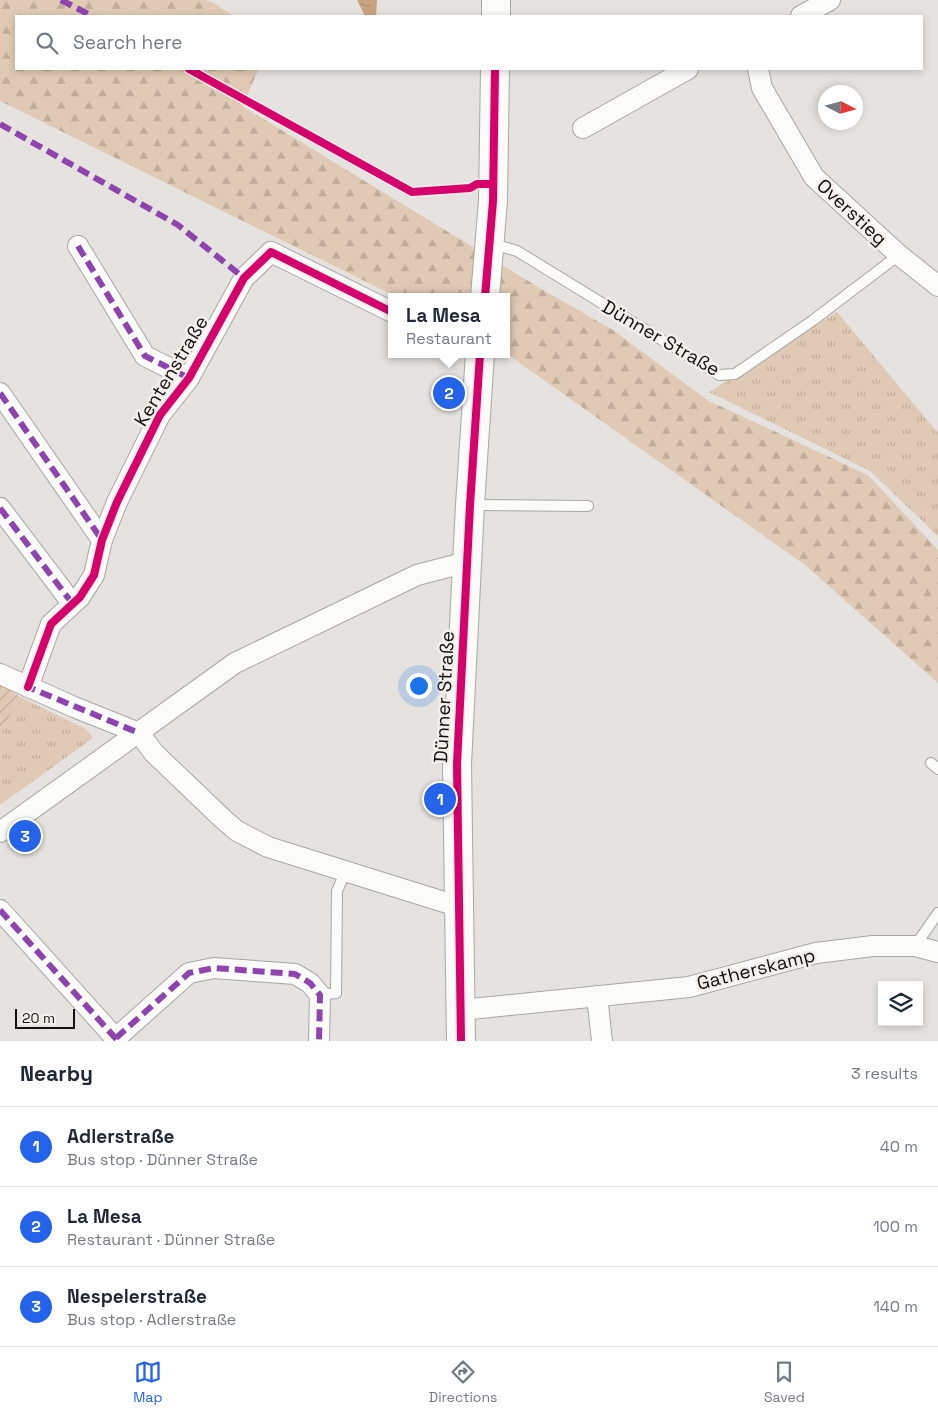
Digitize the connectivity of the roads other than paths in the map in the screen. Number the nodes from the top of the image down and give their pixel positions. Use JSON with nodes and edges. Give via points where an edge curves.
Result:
{"nodes":[{"id":1,"x":496,"y":0,"type":"edge"},
{"id":2,"x":830,"y":0,"type":"edge"},
{"id":3,"x":496,"y":15,"type":"edge"},
{"id":4,"x":803,"y":15,"type":"edge"},
{"id":5,"x":495,"y":70,"type":"edge"},
{"id":6,"x":686,"y":70,"type":"edge"},
{"id":7,"x":758,"y":70,"type":"edge"},
{"id":8,"x":583,"y":128,"type":"dead end"},
{"id":9,"x":490,"y":242,"type":"junction"},
{"id":10,"x":78,"y":246,"type":"dead end"},
{"id":11,"x":899,"y":255,"type":"junction"},
{"id":12,"x":938,"y":286,"type":"edge"},
{"id":13,"x":485,"y":293,"type":"edge"},
{"id":14,"x":388,"y":310,"type":"edge"},
{"id":15,"x":479,"y":358,"type":"edge"},
{"id":16,"x":189,"y":378,"type":"junction"},
{"id":17,"x":0,"y":393,"type":"edge"},
{"id":18,"x":470,"y":505,"type":"junction"},
{"id":19,"x":588,"y":506,"type":"dead end"},
{"id":20,"x":0,"y":508,"type":"edge"},
{"id":21,"x":102,"y":540,"type":"junction"},
{"id":22,"x":467,"y":562,"type":"junction"},
{"id":23,"x":72,"y":603,"type":"junction"},
{"id":24,"x":0,"y":674,"type":"edge"},
{"id":25,"x":28,"y":687,"type":"junction"},
{"id":26,"x":139,"y":732,"type":"junction"},
{"id":27,"x":0,"y":832,"type":"edge"},
{"id":28,"x":346,"y":871,"type":"junction"},
{"id":29,"x":460,"y":907,"type":"junction"},
{"id":30,"x":0,"y":910,"type":"edge"},
{"id":31,"x":938,"y":913,"type":"edge"},
{"id":32,"x":915,"y":946,"type":"junction"},
{"id":33,"x":938,"y":952,"type":"edge"},
{"id":34,"x":320,"y":995,"type":"junction"},
{"id":35,"x":597,"y":996,"type":"junction"},
{"id":36,"x":462,"y":1010,"type":"junction"},
{"id":37,"x":117,"y":1040,"type":"edge"},
{"id":38,"x":319,"y":1041,"type":"edge"},
{"id":39,"x":461,"y":1041,"type":"edge"},
{"id":40,"x":602,"y":1041,"type":"edge"}],
"edges":[{"from":1,"to":3,"type":"street"},
{"from":2,"to":4,"type":"street"},
{"from":5,"to":9,"type":"street"},
{"from":6,"to":8,"type":"street"},
{"from":7,"to":11,"type":"street","name":"Overstieg","via":[[762,88],[814,177]]},
{"from":9,"to":11,"type":"lane","name":"Dünner Straße","via":[[517,251],[719,375],[735,374]]},
{"from":9,"to":13,"type":"street"},
{"from":10,"to":16,"type":"street","name":"Kentenstraße","via":[[145,356]]},
{"from":11,"to":12,"type":"street","name":"Overstieg"},
{"from":14,"to":16,"type":"street","name":"Kentenstraße","via":[[272,252],[244,278]]},
{"from":15,"to":18,"type":"street","name":"Dünner Straße"},
{"from":16,"to":21,"type":"street","name":"Kentenstraße","via":[[160,415]]},
{"from":17,"to":21,"type":"street"},
{"from":18,"to":19,"type":"lane"},
{"from":18,"to":22,"type":"street","name":"Dünner Straße"},
{"from":20,"to":23,"type":"street"},
{"from":21,"to":23,"type":"street","name":"Kentenstraße","via":[[94,575],[80,597]]},
{"from":22,"to":26,"type":"street","via":[[417,575],[235,663]]},
{"from":22,"to":29,"type":"street","name":"Dünner Straße","via":[[457,764]]},
{"from":23,"to":25,"type":"street","name":"Kentenstraße","via":[[51,624]]},
{"from":24,"to":25,"type":"street"},
{"from":25,"to":26,"type":"street"},
{"from":26,"to":27,"type":"street"},
{"from":26,"to":28,"type":"street","via":[[154,753],[237,830],[268,847]]},
{"from":28,"to":29,"type":"street"},
{"from":28,"to":34,"type":"lane","via":[[337,891],[336,993]]},
{"from":29,"to":36,"type":"street","name":"Dünner Straße"},
{"from":30,"to":37,"type":"street"},
{"from":31,"to":32,"type":"lane"},
{"from":32,"to":33,"type":"street","name":"Gatherskamp"},
{"from":32,"to":35,"type":"street","name":"Gatherskamp","via":[[873,946],[816,952],[688,987]]},
{"from":34,"to":37,"type":"street","via":[[310,983],[295,974],[214,968],[189,973]]},
{"from":34,"to":38,"type":"street"},
{"from":35,"to":36,"type":"street","name":"Gatherskamp"},
{"from":35,"to":40,"type":"street"},
{"from":36,"to":39,"type":"street","name":"Dünner Straße"}]}
